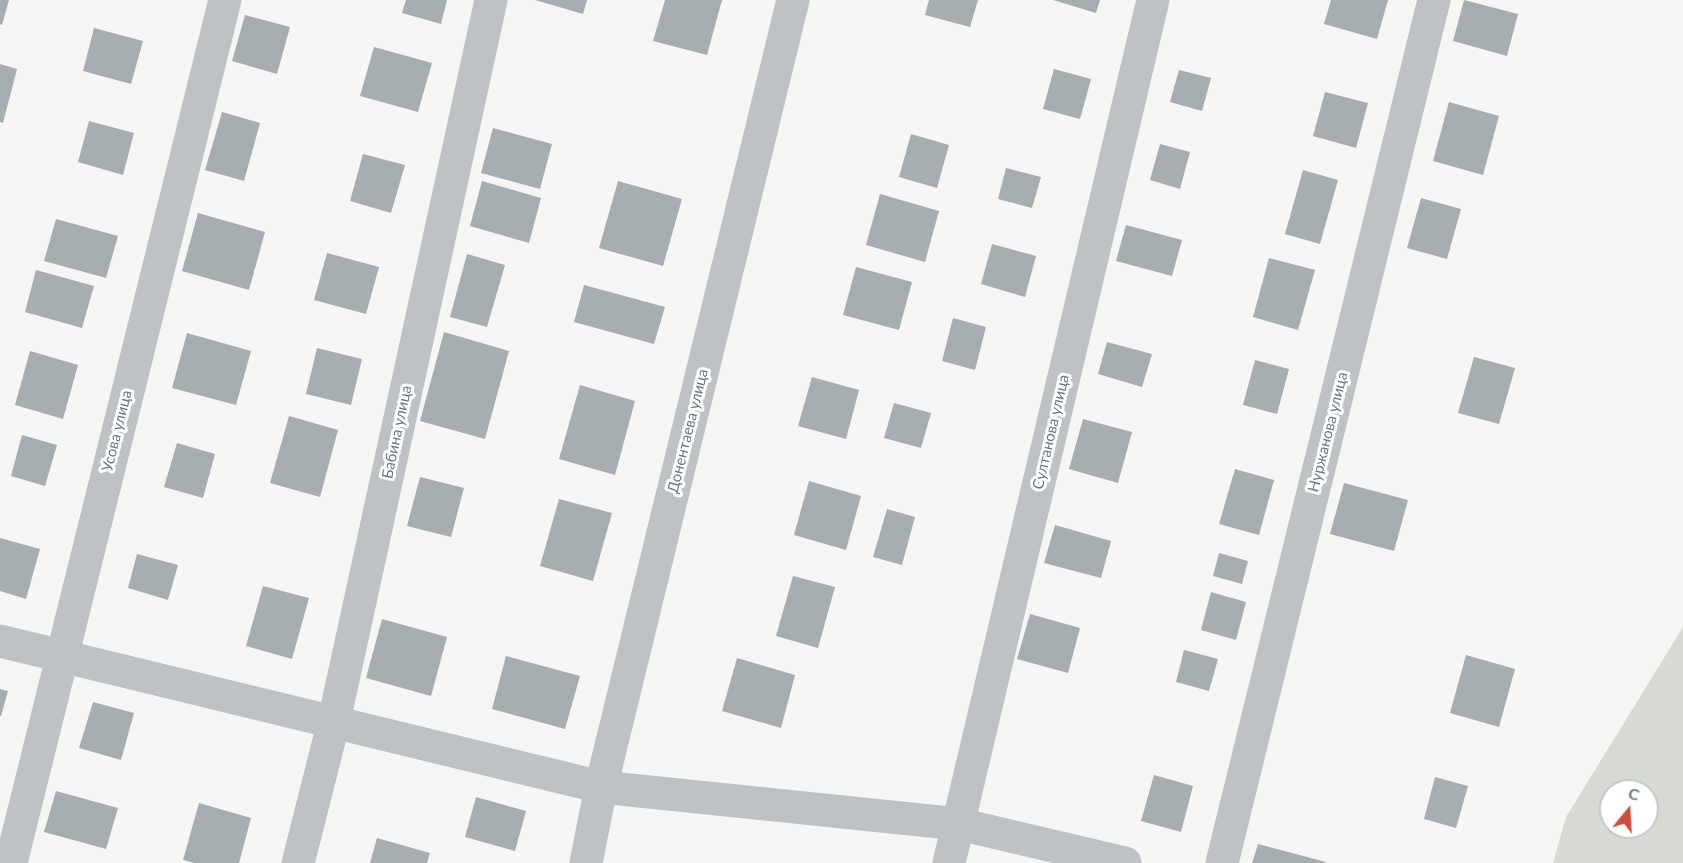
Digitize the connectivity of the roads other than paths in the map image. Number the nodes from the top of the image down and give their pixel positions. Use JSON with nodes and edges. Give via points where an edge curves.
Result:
{"nodes":[{"id":1,"x":225,"y":0,"type":"edge"},
{"id":2,"x":491,"y":0,"type":"edge"},
{"id":3,"x":793,"y":0,"type":"edge"},
{"id":4,"x":1153,"y":0,"type":"edge"},
{"id":5,"x":1434,"y":0,"type":"edge"},
{"id":6,"x":0,"y":640,"type":"edge"},
{"id":7,"x":62,"y":656,"type":"junction"},
{"id":8,"x":334,"y":721,"type":"junction"},
{"id":9,"x":601,"y":787,"type":"junction"},
{"id":10,"x":959,"y":824,"type":"junction"},
{"id":11,"x":11,"y":863,"type":"edge"},
{"id":12,"x":298,"y":863,"type":"edge"},
{"id":13,"x":586,"y":863,"type":"edge"},
{"id":14,"x":949,"y":863,"type":"edge"},
{"id":15,"x":1125,"y":863,"type":"edge"},
{"id":16,"x":1222,"y":863,"type":"edge"}],
"edges":[{"from":1,"to":7,"type":"street","name":"Усова улица"},
{"from":2,"to":8,"type":"street","name":"Бабина улица"},
{"from":3,"to":9,"type":"street","name":"Донентаева улица"},
{"from":4,"to":10,"type":"street","name":"Султанова улица"},
{"from":5,"to":16,"type":"street","name":"Нуржанова улица"},
{"from":6,"to":7,"type":"street"},
{"from":7,"to":8,"type":"street"},
{"from":7,"to":11,"type":"street","name":"Усова улица"},
{"from":8,"to":9,"type":"street"},
{"from":8,"to":12,"type":"street","name":"Бабина улица"},
{"from":9,"to":10,"type":"street"},
{"from":9,"to":13,"type":"street","name":"Донентаева улица"},
{"from":10,"to":14,"type":"street","name":"Султанова улица"},
{"from":10,"to":15,"type":"street"}]}
